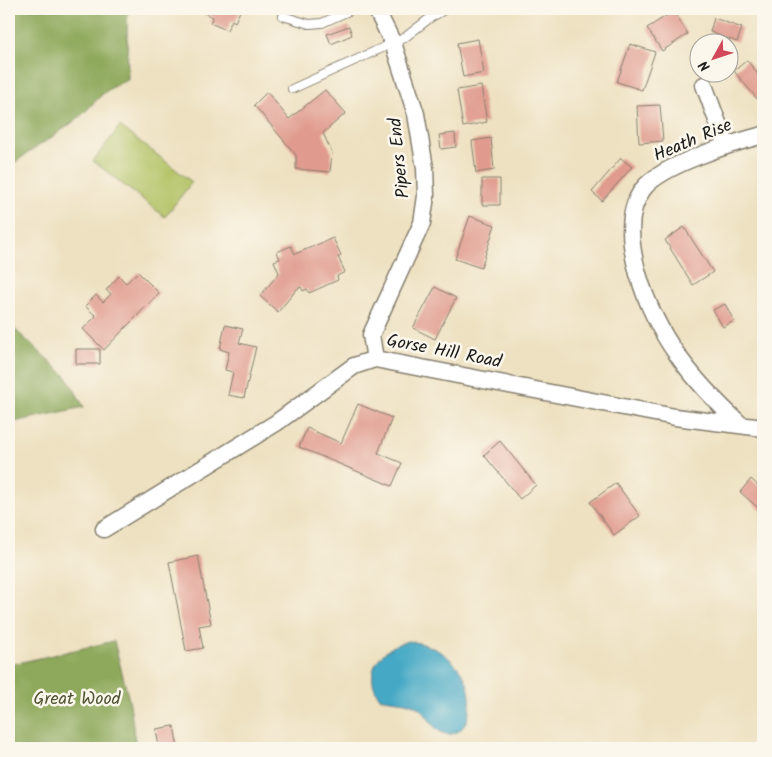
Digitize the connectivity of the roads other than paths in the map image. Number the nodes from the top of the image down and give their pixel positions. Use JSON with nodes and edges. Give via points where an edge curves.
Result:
{"nodes":[{"id":1,"x":354,"y":9,"type":"edge"},
{"id":2,"x":376,"y":9,"type":"edge"},
{"id":3,"x":446,"y":9,"type":"edge"},
{"id":4,"x":283,"y":16,"type":"dead end"},
{"id":5,"x":393,"y":43,"type":"junction"},
{"id":6,"x":704,"y":84,"type":"dead end"},
{"id":7,"x":292,"y":89,"type":"dead end"},
{"id":8,"x":763,"y":135,"type":"edge"},
{"id":9,"x":726,"y":145,"type":"junction"},
{"id":10,"x":375,"y":359,"type":"junction"},
{"id":11,"x":740,"y":424,"type":"junction"},
{"id":12,"x":763,"y":428,"type":"edge"},
{"id":13,"x":104,"y":529,"type":"dead end"}],
"edges":[{"from":1,"to":4,"type":"lane","via":[[322,23],[309,24]]},
{"from":2,"to":5,"type":"street","name":"Pipers End"},
{"from":3,"to":5,"type":"lane"},
{"from":5,"to":7,"type":"lane"},
{"from":5,"to":10,"type":"street","name":"Pipers End","via":[[416,114],[426,196],[422,223],[371,335]]},
{"from":6,"to":9,"type":"street"},
{"from":8,"to":9,"type":"street","name":"Heath Rise"},
{"from":9,"to":11,"type":"street","name":"Heath Rise","via":[[666,172],[643,189],[630,223],[630,234],[645,293],[674,351]]},
{"from":10,"to":11,"type":"street","name":"Gorse Hill Road","via":[[675,417]]},
{"from":10,"to":13,"type":"street","name":"Gorse Hill Road","via":[[354,366],[276,423]]},
{"from":11,"to":12,"type":"street","name":"Gorse Hill Road"}]}
